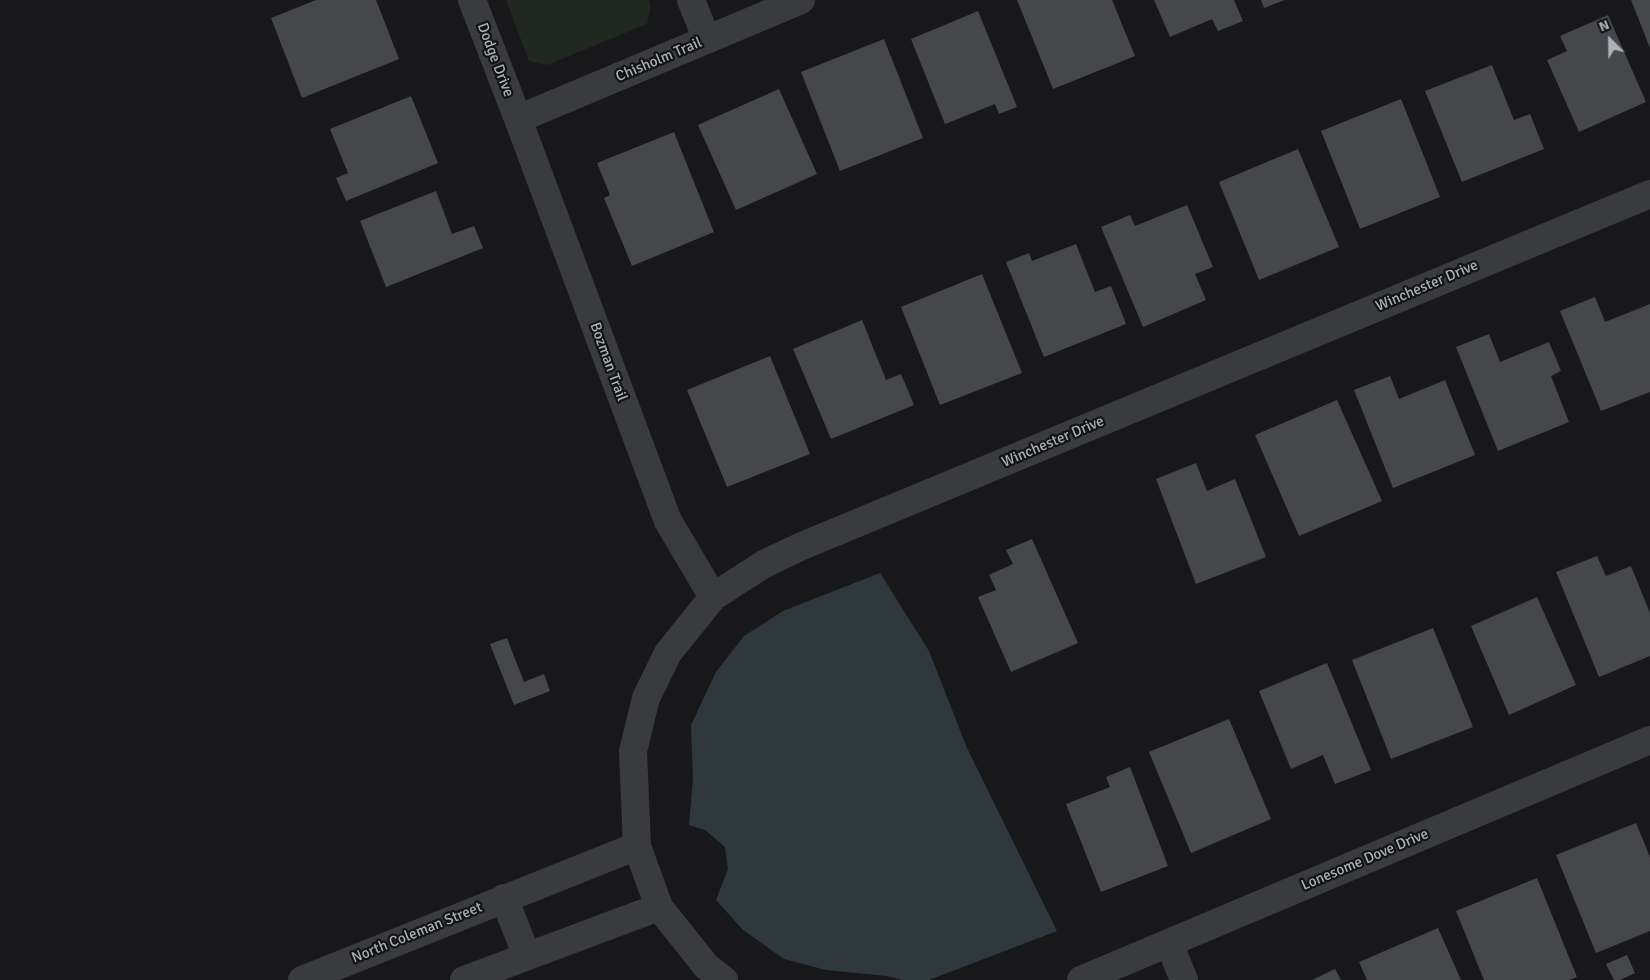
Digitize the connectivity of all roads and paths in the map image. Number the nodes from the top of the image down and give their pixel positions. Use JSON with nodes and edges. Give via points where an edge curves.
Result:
{"nodes":[{"id":1,"x":472,"y":0,"type":"edge"},
{"id":2,"x":691,"y":0,"type":"edge"},
{"id":3,"x":800,"y":0,"type":"edge"},
{"id":4,"x":708,"y":40,"type":"junction"},
{"id":5,"x":518,"y":120,"type":"junction"},
{"id":6,"x":1650,"y":194,"type":"edge"},
{"id":7,"x":713,"y":597,"type":"junction"},
{"id":8,"x":1650,"y":740,"type":"edge"},
{"id":9,"x":637,"y":846,"type":"junction"},
{"id":10,"x":504,"y":898,"type":"junction"},
{"id":11,"x":659,"y":906,"type":"junction"},
{"id":12,"x":1169,"y":943,"type":"junction"},
{"id":13,"x":527,"y":956,"type":"junction"},
{"id":14,"x":302,"y":980,"type":"edge"},
{"id":15,"x":464,"y":980,"type":"edge"},
{"id":16,"x":724,"y":980,"type":"edge"},
{"id":17,"x":1081,"y":980,"type":"edge"},
{"id":18,"x":1184,"y":980,"type":"edge"}],
"edges":[{"from":1,"to":5,"type":"street","name":"Dodge Drive"},
{"from":2,"to":4,"type":"street"},
{"from":3,"to":4,"type":"street","name":"Chisholm Trail"},
{"from":4,"to":5,"type":"street","name":"Chisholm Trail"},
{"from":5,"to":7,"type":"street","name":"Bozman Trail","via":[[668,521]]},
{"from":6,"to":7,"type":"street","name":"Winchester Drive","via":[[802,546],[764,564]]},
{"from":7,"to":9,"type":"street","name":"Winchester Drive","via":[[668,653],[646,698],[633,751]]},
{"from":8,"to":12,"type":"street","name":"Lonesome Dove Drive"},
{"from":9,"to":10,"type":"street","name":"North Coleman Street"},
{"from":9,"to":11,"type":"street"},
{"from":10,"to":13,"type":"street"},
{"from":10,"to":14,"type":"street","name":"North Coleman Street"},
{"from":11,"to":13,"type":"street"},
{"from":11,"to":16,"type":"street","via":[[706,966]]},
{"from":12,"to":17,"type":"street","name":"Lonesome Dove Drive"},
{"from":12,"to":18,"type":"street"},
{"from":13,"to":15,"type":"street"}]}
